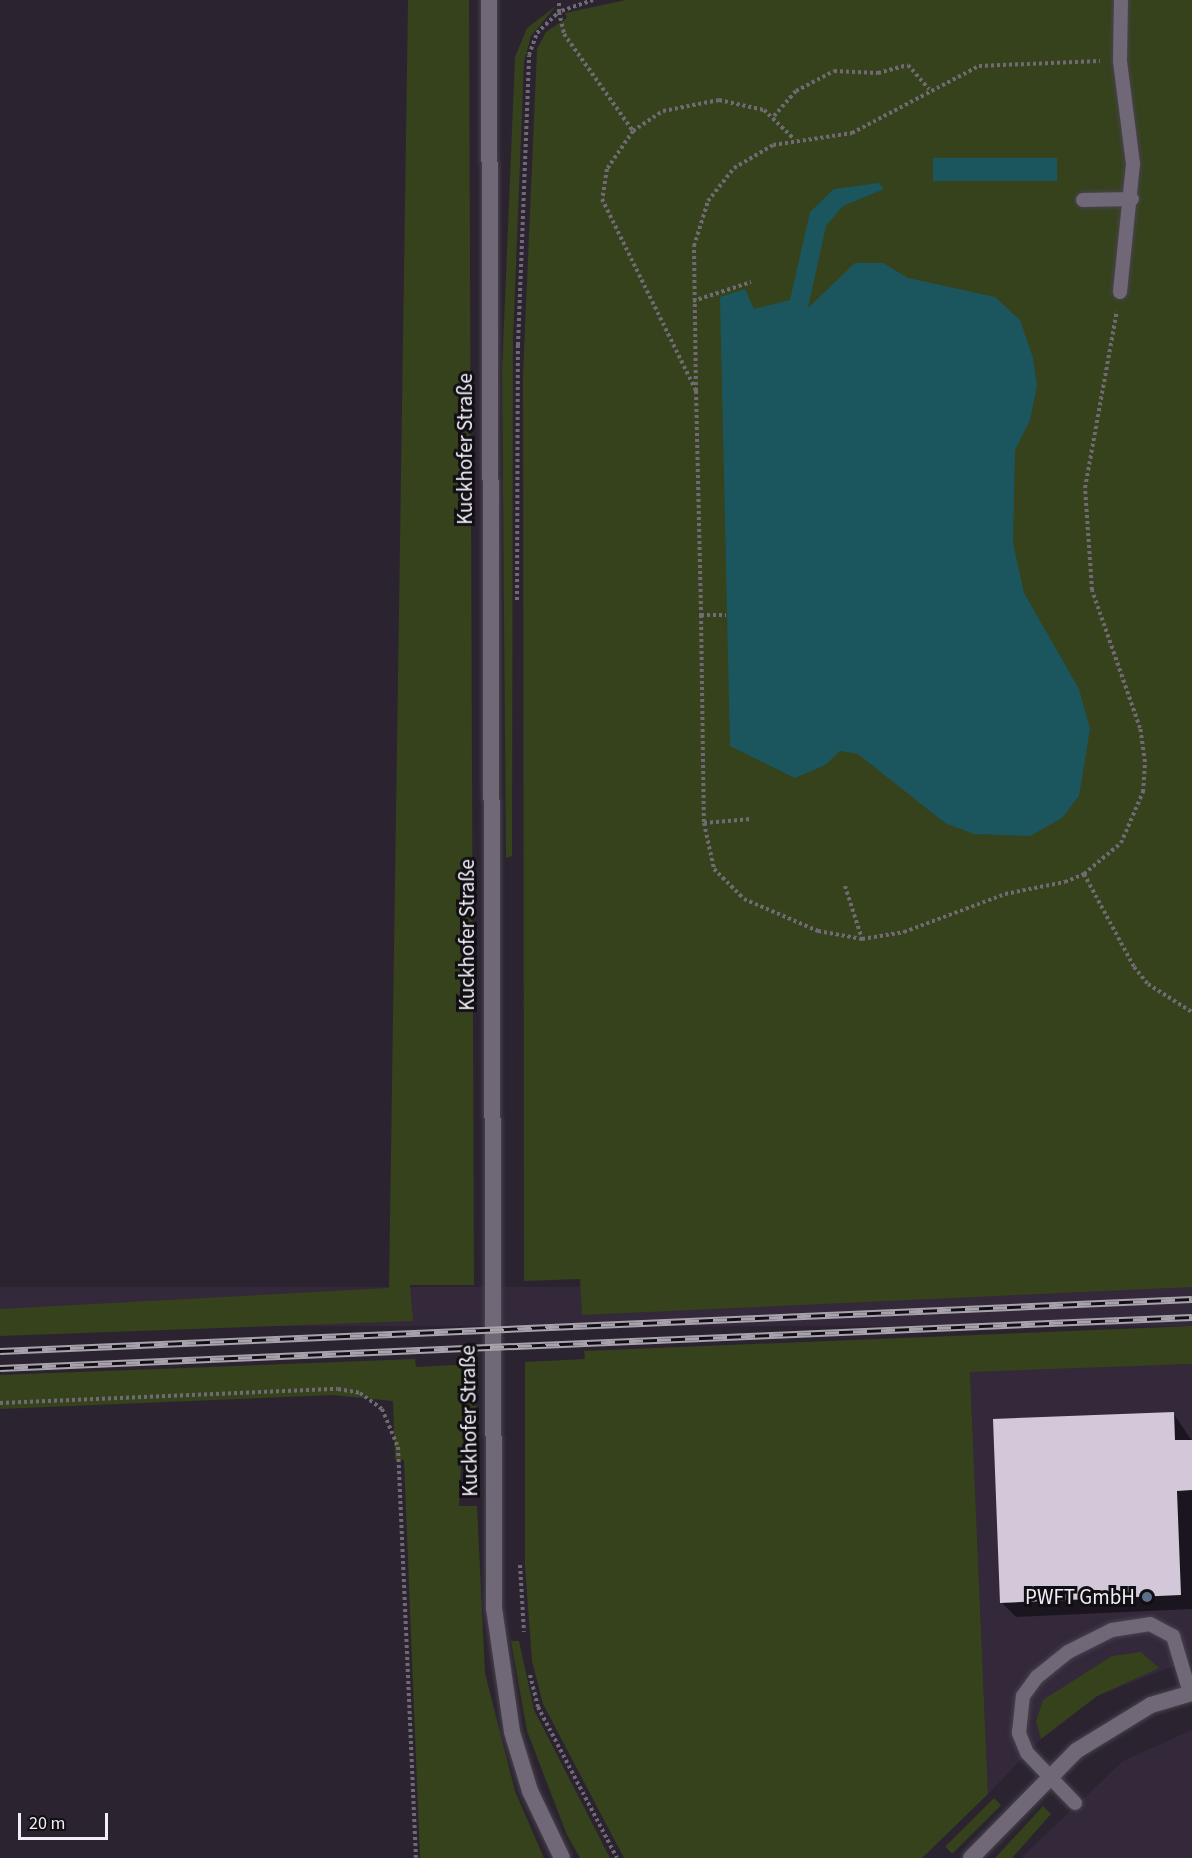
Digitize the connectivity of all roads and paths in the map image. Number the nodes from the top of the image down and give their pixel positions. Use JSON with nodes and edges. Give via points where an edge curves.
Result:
{"nodes":[{"id":1,"x":489,"y":0,"type":"edge"},
{"id":2,"x":559,"y":0,"type":"edge"},
{"id":3,"x":593,"y":0,"type":"edge"},
{"id":4,"x":1121,"y":0,"type":"edge"},
{"id":5,"x":559,"y":12,"type":"junction"},
{"id":6,"x":1120,"y":61,"type":"junction"},
{"id":7,"x":929,"y":89,"type":"junction"},
{"id":8,"x":774,"y":116,"type":"junction"},
{"id":9,"x":633,"y":131,"type":"junction"},
{"id":10,"x":794,"y":139,"type":"junction"},
{"id":11,"x":1132,"y":199,"type":"junction"},
{"id":12,"x":1083,"y":200,"type":"dead end"},
{"id":13,"x":751,"y":282,"type":"dead end"},
{"id":14,"x":1120,"y":291,"type":"joint"},
{"id":15,"x":693,"y":301,"type":"junction"},
{"id":16,"x":696,"y":391,"type":"junction"},
{"id":17,"x":517,"y":610,"type":"dead end"},
{"id":18,"x":701,"y":615,"type":"junction"},
{"id":19,"x":726,"y":615,"type":"dead end"},
{"id":20,"x":751,"y":819,"type":"dead end"},
{"id":21,"x":704,"y":823,"type":"junction"},
{"id":22,"x":1084,"y":874,"type":"junction"},
{"id":23,"x":845,"y":886,"type":"dead end"},
{"id":24,"x":862,"y":939,"type":"junction"},
{"id":25,"x":1192,"y":1012,"type":"edge"},
{"id":26,"x":0,"y":1403,"type":"edge"},
{"id":27,"x":520,"y":1561,"type":"dead end"},
{"id":28,"x":524,"y":1639,"type":"dead end"},
{"id":29,"x":528,"y":1670,"type":"dead end"},
{"id":30,"x":1191,"y":1693,"type":"edge"},
{"id":31,"x":1049,"y":1776,"type":"junction"},
{"id":32,"x":1075,"y":1803,"type":"dead end"},
{"id":33,"x":416,"y":1858,"type":"edge"},
{"id":34,"x":561,"y":1858,"type":"edge"},
{"id":35,"x":617,"y":1858,"type":"edge"},
{"id":36,"x":971,"y":1858,"type":"edge"}],
"edges":[{"from":1,"to":34,"type":"main road","name":"Kuckhofer Straße","via":[[494,1608],[520,1761]]},
{"from":2,"to":5,"type":"path"},
{"from":3,"to":5,"type":"path"},
{"from":4,"to":6,"type":"lane"},
{"from":5,"to":9,"type":"path","via":[[564,34]]},
{"from":5,"to":17,"type":"path","via":[[541,27],[529,55],[518,345]]},
{"from":6,"to":7,"type":"path","via":[[979,66]]},
{"from":6,"to":11,"type":"lane","via":[[1130,134]]},
{"from":7,"to":8,"type":"path","via":[[908,65],[878,73],[834,71],[802,87]]},
{"from":7,"to":10,"type":"path","via":[[852,133]]},
{"from":8,"to":9,"type":"path","via":[[743,103],[708,99],[663,111]]},
{"from":8,"to":10,"type":"path"},
{"from":9,"to":16,"type":"path","via":[[607,169],[602,199]]},
{"from":10,"to":15,"type":"path","via":[[752,154],[708,201],[694,246]]},
{"from":11,"to":12,"type":"lane"},
{"from":11,"to":14,"type":"lane"},
{"from":13,"to":15,"type":"path"},
{"from":14,"to":22,"type":"path","via":[[1089,448],[1086,550],[1102,628],[1140,728],[1144,772],[1133,823],[1106,859]]},
{"from":15,"to":16,"type":"path"},
{"from":16,"to":18,"type":"path"},
{"from":18,"to":19,"type":"path"},
{"from":18,"to":21,"type":"path"},
{"from":20,"to":21,"type":"path"},
{"from":21,"to":24,"type":"path","via":[[714,869],[744,899],[818,931]]},
{"from":22,"to":24,"type":"path","via":[[959,909],[904,932]]},
{"from":22,"to":25,"type":"path","via":[[1134,967],[1148,984]]},
{"from":23,"to":24,"type":"path"},
{"from":26,"to":33,"type":"path","via":[[338,1389],[360,1393],[382,1409],[398,1447]]},
{"from":27,"to":28,"type":"path"},
{"from":29,"to":35,"type":"path","via":[[538,1707]]},
{"from":30,"to":31,"type":"main road","via":[[1111,1726]]},
{"from":30,"to":31,"type":"lane","via":[[1173,1636],[1164,1628],[1131,1624],[1068,1652],[1037,1677],[1018,1716],[1027,1753]]},
{"from":31,"to":32,"type":"lane"},
{"from":31,"to":36,"type":"main road"}]}
